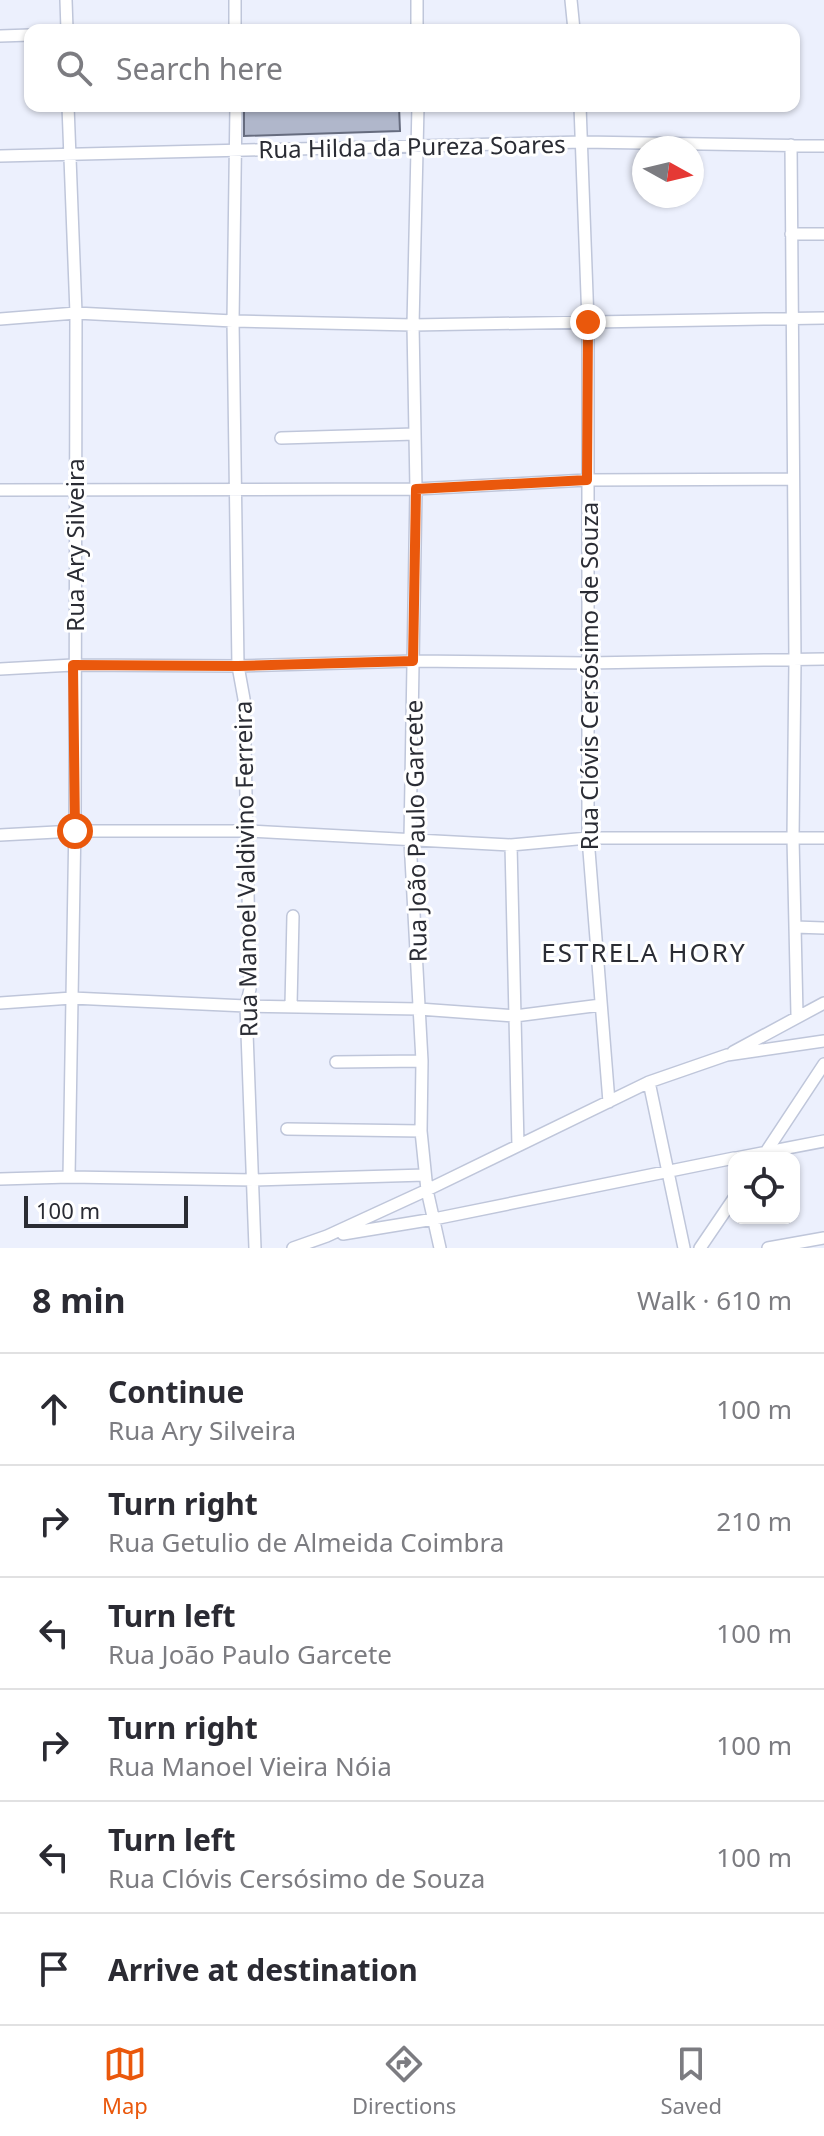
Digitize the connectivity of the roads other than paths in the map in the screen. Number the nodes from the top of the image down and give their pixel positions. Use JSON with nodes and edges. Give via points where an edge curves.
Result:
{"nodes":[{"id":1,"x":66,"y":0,"type":"edge"},
{"id":2,"x":235,"y":0,"type":"edge"},
{"id":3,"x":417,"y":0,"type":"edge"},
{"id":4,"x":571,"y":0,"type":"edge"},
{"id":5,"x":67,"y":24,"type":"edge"},
{"id":6,"x":235,"y":24,"type":"edge"},
{"id":7,"x":417,"y":24,"type":"edge"},
{"id":8,"x":573,"y":24,"type":"edge"},
{"id":9,"x":24,"y":35,"type":"edge"},
{"id":10,"x":0,"y":36,"type":"edge"},
{"id":11,"x":68,"y":112,"type":"edge"},
{"id":12,"x":236,"y":112,"type":"edge"},
{"id":13,"x":418,"y":112,"type":"edge"},
{"id":14,"x":580,"y":112,"type":"edge"},
{"id":15,"x":583,"y":142,"type":"junction"},
{"id":16,"x":791,"y":145,"type":"junction"},
{"id":17,"x":418,"y":146,"type":"junction"},
{"id":18,"x":824,"y":146,"type":"edge"},
{"id":19,"x":236,"y":150,"type":"junction"},
{"id":20,"x":68,"y":155,"type":"junction"},
{"id":21,"x":0,"y":156,"type":"edge"},
{"id":22,"x":791,"y":234,"type":"junction"},
{"id":23,"x":824,"y":234,"type":"edge"},
{"id":24,"x":76,"y":313,"type":"junction"},
{"id":25,"x":791,"y":318,"type":"junction"},
{"id":26,"x":824,"y":318,"type":"edge"},
{"id":27,"x":0,"y":319,"type":"edge"},
{"id":28,"x":233,"y":321,"type":"junction"},
{"id":29,"x":588,"y":322,"type":"junction"},
{"id":30,"x":413,"y":325,"type":"junction"},
{"id":31,"x":415,"y":434,"type":"junction"},
{"id":32,"x":281,"y":438,"type":"dead end"},
{"id":33,"x":792,"y":479,"type":"junction"},
{"id":34,"x":587,"y":480,"type":"junction"},
{"id":35,"x":237,"y":488,"type":"junction"},
{"id":36,"x":416,"y":489,"type":"junction"},
{"id":37,"x":0,"y":490,"type":"edge"},
{"id":38,"x":75,"y":490,"type":"junction"},
{"id":39,"x":824,"y":659,"type":"edge"},
{"id":40,"x":413,"y":661,"type":"junction"},
{"id":41,"x":795,"y":661,"type":"junction"},
{"id":42,"x":587,"y":663,"type":"junction"},
{"id":43,"x":73,"y":665,"type":"junction"},
{"id":44,"x":238,"y":666,"type":"junction"},
{"id":45,"x":0,"y":669,"type":"edge"},
{"id":46,"x":75,"y":831,"type":"junction"},
{"id":47,"x":248,"y":831,"type":"junction"},
{"id":48,"x":0,"y":835,"type":"edge"},
{"id":49,"x":588,"y":838,"type":"junction"},
{"id":50,"x":793,"y":838,"type":"junction"},
{"id":51,"x":824,"y":838,"type":"edge"},
{"id":52,"x":410,"y":840,"type":"junction"},
{"id":53,"x":511,"y":845,"type":"junction"},
{"id":54,"x":293,"y":916,"type":"dead end"},
{"id":55,"x":795,"y":927,"type":"junction"},
{"id":56,"x":824,"y":928,"type":"edge"},
{"id":57,"x":72,"y":998,"type":"junction"},
{"id":58,"x":0,"y":1003,"type":"edge"},
{"id":59,"x":824,"y":1003,"type":"edge"},
{"id":60,"x":291,"y":1005,"type":"junction"},
{"id":61,"x":601,"y":1005,"type":"junction"},
{"id":62,"x":246,"y":1006,"type":"junction"},
{"id":63,"x":419,"y":1009,"type":"junction"},
{"id":64,"x":797,"y":1015,"type":"junction"},
{"id":65,"x":515,"y":1016,"type":"junction"},
{"id":66,"x":824,"y":1041,"type":"edge"},
{"id":67,"x":727,"y":1055,"type":"junction"},
{"id":68,"x":422,"y":1061,"type":"junction"},
{"id":69,"x":336,"y":1062,"type":"dead end"},
{"id":70,"x":824,"y":1064,"type":"edge"},
{"id":71,"x":649,"y":1082,"type":"junction"},
{"id":72,"x":609,"y":1102,"type":"junction"},
{"id":73,"x":287,"y":1129,"type":"dead end"},
{"id":74,"x":421,"y":1131,"type":"junction"},
{"id":75,"x":824,"y":1141,"type":"edge"},
{"id":76,"x":518,"y":1146,"type":"junction"},
{"id":77,"x":766,"y":1152,"type":"edge"},
{"id":78,"x":777,"y":1152,"type":"edge"},
{"id":79,"x":728,"y":1159,"type":"edge"},
{"id":80,"x":667,"y":1172,"type":"junction"},
{"id":81,"x":425,"y":1175,"type":"junction"},
{"id":82,"x":69,"y":1177,"type":"junction"},
{"id":83,"x":0,"y":1179,"type":"edge"},
{"id":84,"x":254,"y":1180,"type":"junction"},
{"id":85,"x":427,"y":1190,"type":"junction"},
{"id":86,"x":728,"y":1207,"type":"edge"},
{"id":87,"x":434,"y":1219,"type":"junction"},
{"id":88,"x":327,"y":1236,"type":"junction"},
{"id":89,"x":824,"y":1238,"type":"edge"},
{"id":90,"x":255,"y":1248,"type":"edge"},
{"id":91,"x":293,"y":1248,"type":"edge"},
{"id":92,"x":440,"y":1248,"type":"edge"},
{"id":93,"x":684,"y":1248,"type":"edge"},
{"id":94,"x":700,"y":1248,"type":"edge"},
{"id":95,"x":768,"y":1248,"type":"edge"}],
"edges":[{"from":1,"to":5,"type":"street"},
{"from":2,"to":6,"type":"street"},
{"from":3,"to":7,"type":"street"},
{"from":4,"to":8,"type":"street"},
{"from":9,"to":10,"type":"street"},
{"from":11,"to":20,"type":"street","name":"Rua Ary Silveira"},
{"from":12,"to":19,"type":"street","name":"Rua Manoel Valdivino Ferreira"},
{"from":13,"to":17,"type":"street","name":"Rua João Paulo Garcete"},
{"from":14,"to":15,"type":"street","name":"Rua Clóvis Cersósimo de Souza"},
{"from":15,"to":16,"type":"street","name":"Rua Hilda da Pureza Soares"},
{"from":15,"to":17,"type":"street","name":"Rua Hilda da Pureza Soares"},
{"from":15,"to":29,"type":"street","name":"Rua Clóvis Cersósimo de Souza"},
{"from":16,"to":18,"type":"street","name":"Rua Hilda da Pureza Soares"},
{"from":16,"to":22,"type":"street"},
{"from":17,"to":19,"type":"street","name":"Rua Hilda da Pureza Soares"},
{"from":17,"to":30,"type":"street","name":"Rua João Paulo Garcete"},
{"from":19,"to":20,"type":"street","name":"Rua Hilda da Pureza Soares"},
{"from":19,"to":28,"type":"street","name":"Rua Manoel Valdivino Ferreira"},
{"from":20,"to":21,"type":"street","name":"Rua Hilda da Pureza Soares"},
{"from":20,"to":24,"type":"street","name":"Rua Ary Silveira"},
{"from":22,"to":23,"type":"street"},
{"from":22,"to":25,"type":"street"},
{"from":24,"to":27,"type":"street"},
{"from":24,"to":28,"type":"street"},
{"from":24,"to":38,"type":"street","name":"Rua Ary Silveira"},
{"from":25,"to":26,"type":"street"},
{"from":25,"to":29,"type":"street"},
{"from":25,"to":33,"type":"street"},
{"from":28,"to":30,"type":"street"},
{"from":28,"to":35,"type":"street","name":"Rua Manoel Valdivino Ferreira"},
{"from":29,"to":30,"type":"street"},
{"from":29,"to":34,"type":"street","name":"Rua Clóvis Cersósimo de Souza"},
{"from":30,"to":31,"type":"street","name":"Rua João Paulo Garcete"},
{"from":31,"to":32,"type":"street"},
{"from":31,"to":36,"type":"street","name":"Rua João Paulo Garcete"},
{"from":33,"to":34,"type":"street"},
{"from":33,"to":41,"type":"street"},
{"from":34,"to":36,"type":"street"},
{"from":34,"to":42,"type":"street","name":"Rua Clóvis Cersósimo de Souza"},
{"from":35,"to":36,"type":"street"},
{"from":35,"to":38,"type":"street"},
{"from":35,"to":44,"type":"street","name":"Rua Manoel Valdivino Ferreira"},
{"from":36,"to":40,"type":"street","name":"Rua João Paulo Garcete"},
{"from":37,"to":38,"type":"street"},
{"from":38,"to":43,"type":"street","name":"Rua Ary Silveira"},
{"from":39,"to":41,"type":"street"},
{"from":40,"to":42,"type":"street"},
{"from":40,"to":44,"type":"street"},
{"from":40,"to":52,"type":"street","name":"Rua João Paulo Garcete"},
{"from":41,"to":42,"type":"street"},
{"from":41,"to":50,"type":"street"},
{"from":42,"to":49,"type":"street","name":"Rua Clóvis Cersósimo de Souza"},
{"from":43,"to":44,"type":"street"},
{"from":43,"to":45,"type":"street"},
{"from":43,"to":46,"type":"street","name":"Rua Ary Silveira"},
{"from":44,"to":47,"type":"street","name":"Rua Manoel Valdivino Ferreira"},
{"from":46,"to":47,"type":"street"},
{"from":46,"to":48,"type":"street"},
{"from":46,"to":57,"type":"street","name":"Rua Ary Silveira"},
{"from":47,"to":52,"type":"street"},
{"from":47,"to":62,"type":"street","name":"Rua Manoel Valdivino Ferreira"},
{"from":49,"to":50,"type":"street"},
{"from":49,"to":53,"type":"street"},
{"from":49,"to":61,"type":"street","name":"Rua Clóvis Cersósimo de Souza"},
{"from":50,"to":51,"type":"street"},
{"from":50,"to":55,"type":"street"},
{"from":52,"to":53,"type":"street"},
{"from":52,"to":63,"type":"street","name":"Rua João Paulo Garcete"},
{"from":53,"to":65,"type":"street"},
{"from":54,"to":60,"type":"street"},
{"from":55,"to":56,"type":"street"},
{"from":55,"to":64,"type":"street"},
{"from":57,"to":58,"type":"street"},
{"from":57,"to":62,"type":"street"},
{"from":57,"to":82,"type":"street","name":"Rua Ary Silveira"},
{"from":59,"to":64,"type":"street"},
{"from":60,"to":62,"type":"street"},
{"from":60,"to":63,"type":"street"},
{"from":61,"to":65,"type":"street"},
{"from":61,"to":72,"type":"street","name":"Rua Clóvis Cersósimo de Souza"},
{"from":62,"to":84,"type":"street","name":"Rua Manoel Valdivino Ferreira"},
{"from":63,"to":65,"type":"street"},
{"from":63,"to":68,"type":"street","name":"Rua João Paulo Garcete"},
{"from":64,"to":67,"type":"street"},
{"from":65,"to":76,"type":"street"},
{"from":66,"to":67,"type":"street"},
{"from":67,"to":71,"type":"street"},
{"from":68,"to":69,"type":"street"},
{"from":68,"to":74,"type":"street","name":"Rua João Paulo Garcete"},
{"from":70,"to":77,"type":"street"},
{"from":71,"to":72,"type":"street"},
{"from":71,"to":80,"type":"street"},
{"from":72,"to":76,"type":"street"},
{"from":73,"to":74,"type":"street"},
{"from":74,"to":81,"type":"street","name":"Rua João Paulo Garcete"},
{"from":75,"to":78,"type":"street"},
{"from":76,"to":85,"type":"street"},
{"from":79,"to":80,"type":"street"},
{"from":80,"to":87,"type":"street"},
{"from":80,"to":93,"type":"street"},
{"from":81,"to":84,"type":"street"},
{"from":81,"to":85,"type":"street","name":"Rua João Paulo Garcete"},
{"from":82,"to":83,"type":"street"},
{"from":82,"to":84,"type":"street"},
{"from":84,"to":90,"type":"street","name":"Rua Manoel Valdivino Ferreira"},
{"from":85,"to":87,"type":"street","name":"Rua João Paulo Garcete"},
{"from":85,"to":88,"type":"street"},
{"from":86,"to":94,"type":"street"},
{"from":87,"to":88,"type":"street"},
{"from":87,"to":92,"type":"street","name":"Rua João Paulo Garcete"},
{"from":88,"to":91,"type":"street"},
{"from":89,"to":95,"type":"street"}]}
